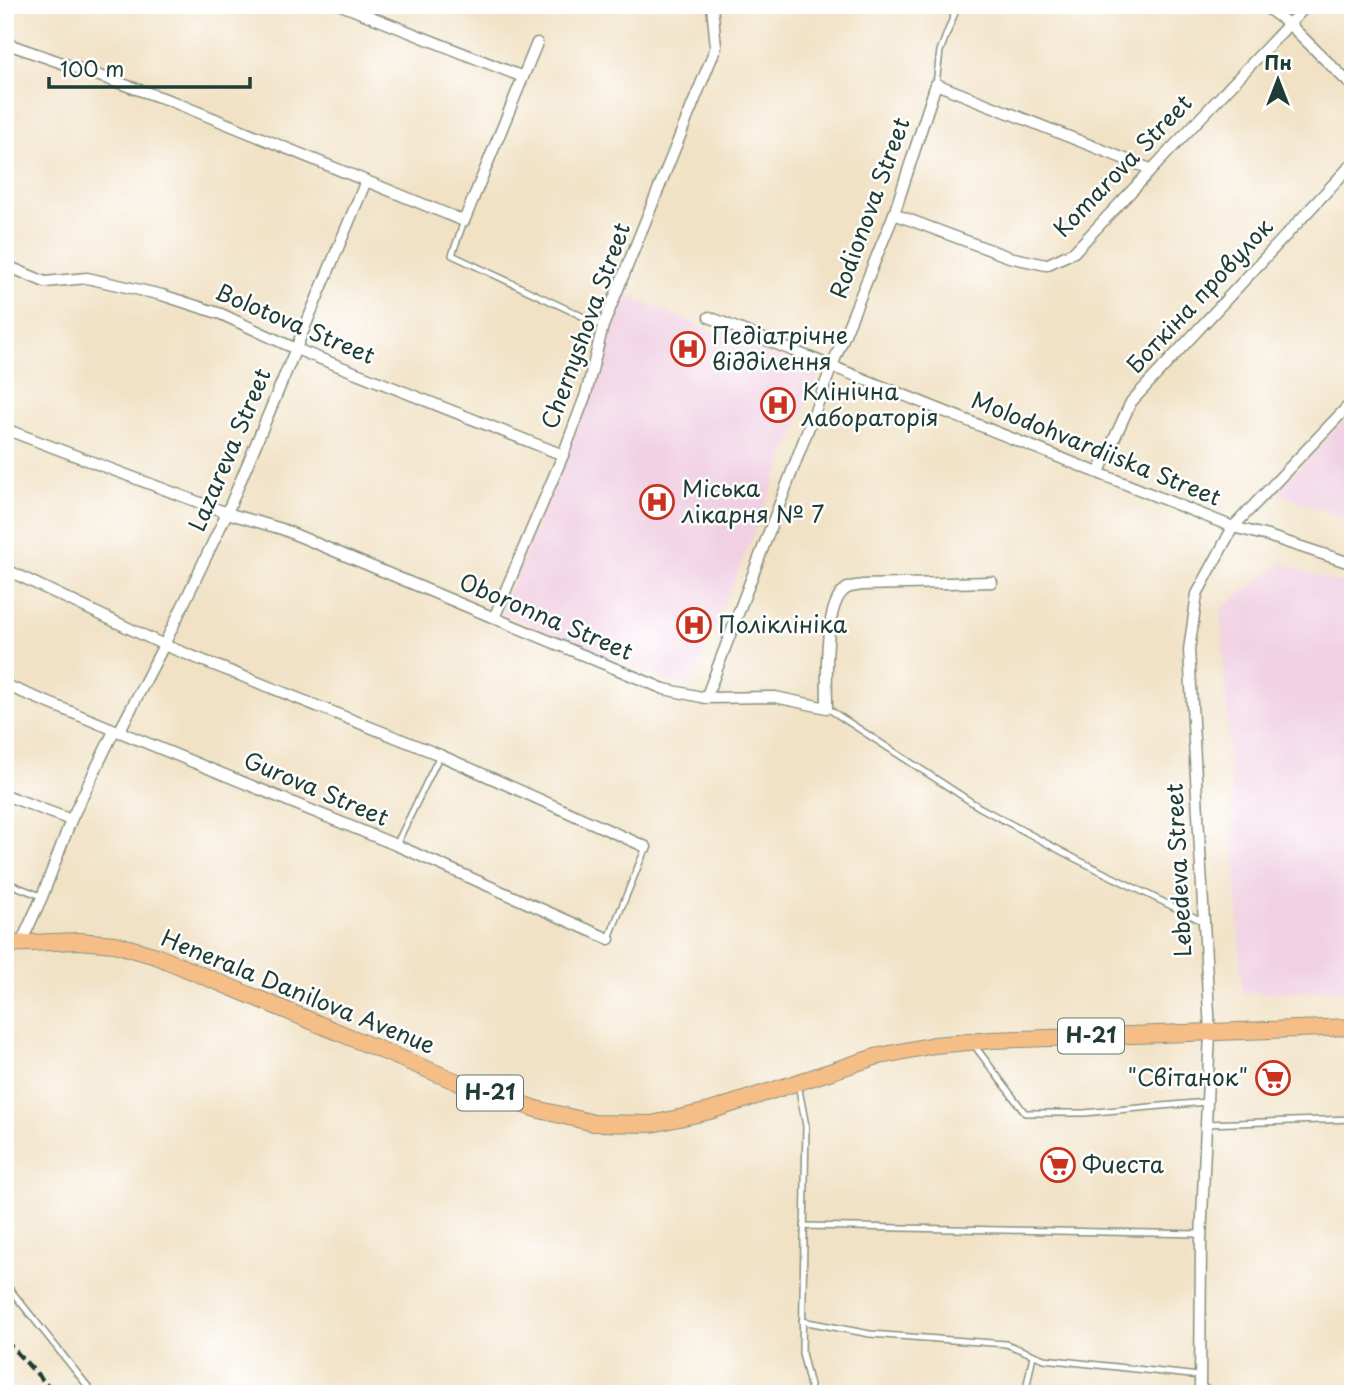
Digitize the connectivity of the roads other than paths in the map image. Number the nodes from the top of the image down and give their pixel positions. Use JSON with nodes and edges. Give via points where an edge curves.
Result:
{"nodes":[{"id":1,"x":341,"y":5,"type":"edge"},
{"id":2,"x":712,"y":5,"type":"edge"},
{"id":3,"x":958,"y":5,"type":"edge"},
{"id":4,"x":1263,"y":5,"type":"edge"},
{"id":5,"x":1307,"y":5,"type":"edge"},
{"id":6,"x":1289,"y":24,"type":"junction"},
{"id":7,"x":5,"y":43,"type":"edge"},
{"id":8,"x":537,"y":43,"type":"dead end"},
{"id":9,"x":523,"y":77,"type":"junction"},
{"id":10,"x":936,"y":84,"type":"junction"},
{"id":11,"x":1353,"y":87,"type":"edge"},
{"id":12,"x":1353,"y":163,"type":"edge"},
{"id":13,"x":1150,"y":169,"type":"junction"},
{"id":14,"x":366,"y":181,"type":"junction"},
{"id":15,"x":894,"y":214,"type":"junction"},
{"id":16,"x":464,"y":221,"type":"junction"},
{"id":17,"x":5,"y":265,"type":"edge"},
{"id":18,"x":709,"y":317,"type":"dead end"},
{"id":19,"x":603,"y":326,"type":"junction"},
{"id":20,"x":296,"y":349,"type":"junction"},
{"id":21,"x":832,"y":366,"type":"junction"},
{"id":22,"x":1353,"y":401,"type":"edge"},
{"id":23,"x":5,"y":429,"type":"edge"},
{"id":24,"x":563,"y":455,"type":"junction"},
{"id":25,"x":1099,"y":472,"type":"junction"},
{"id":26,"x":227,"y":513,"type":"junction"},
{"id":27,"x":1233,"y":527,"type":"junction"},
{"id":28,"x":1353,"y":564,"type":"edge"},
{"id":29,"x":5,"y":569,"type":"edge"},
{"id":30,"x":992,"y":582,"type":"dead end"},
{"id":31,"x":494,"y":618,"type":"junction"},
{"id":32,"x":164,"y":645,"type":"junction"},
{"id":33,"x":5,"y":685,"type":"edge"},
{"id":34,"x":706,"y":698,"type":"junction"},
{"id":35,"x":827,"y":708,"type":"junction"},
{"id":36,"x":117,"y":730,"type":"junction"},
{"id":37,"x":440,"y":755,"type":"junction"},
{"id":38,"x":5,"y":795,"type":"edge"},
{"id":39,"x":71,"y":820,"type":"junction"},
{"id":40,"x":396,"y":845,"type":"junction"},
{"id":41,"x":646,"y":847,"type":"joint"},
{"id":42,"x":5,"y":882,"type":"edge"},
{"id":43,"x":42,"y":897,"type":"junction"},
{"id":44,"x":1202,"y":921,"type":"junction"},
{"id":45,"x":609,"y":939,"type":"joint"},
{"id":46,"x":13,"y":944,"type":"edge"},
{"id":47,"x":1353,"y":1027,"type":"edge"},
{"id":48,"x":1210,"y":1032,"type":"junction"},
{"id":49,"x":972,"y":1042,"type":"junction"},
{"id":50,"x":798,"y":1081,"type":"junction"},
{"id":51,"x":1207,"y":1102,"type":"junction"},
{"id":52,"x":1353,"y":1119,"type":"edge"},
{"id":53,"x":1206,"y":1124,"type":"junction"},
{"id":54,"x":804,"y":1226,"type":"junction"},
{"id":55,"x":1201,"y":1234,"type":"junction"},
{"id":56,"x":5,"y":1283,"type":"edge"},
{"id":57,"x":802,"y":1321,"type":"junction"},
{"id":58,"x":1033,"y":1355,"type":"junction"},
{"id":59,"x":1200,"y":1385,"type":"edge"},
{"id":60,"x":94,"y":1394,"type":"edge"},
{"id":61,"x":812,"y":1394,"type":"edge"},
{"id":62,"x":1025,"y":1394,"type":"edge"},
{"id":63,"x":1217,"y":1394,"type":"edge"}],
"edges":[{"from":1,"to":9,"type":"street"},
{"from":2,"to":19,"type":"street","name":"Chernyshova Street","via":[[716,47]]},
{"from":3,"to":10,"type":"lane","via":[[940,51]]},
{"from":4,"to":6,"type":"street"},
{"from":5,"to":6,"type":"street","name":"Komarova Street"},
{"from":6,"to":11,"type":"street"},
{"from":6,"to":13,"type":"street","name":"Komarova Street"},
{"from":7,"to":14,"type":"street","via":[[171,101]]},
{"from":8,"to":9,"type":"street"},
{"from":9,"to":16,"type":"street"},
{"from":10,"to":13,"type":"street"},
{"from":10,"to":15,"type":"street","name":"Rodionova Street"},
{"from":12,"to":25,"type":"street","name":"Боткіна провулок","via":[[1131,402]]},
{"from":13,"to":15,"type":"street","name":"Komarova Street","via":[[1074,252],[1046,265],[1009,257]]},
{"from":14,"to":16,"type":"street"},
{"from":14,"to":20,"type":"street","name":"Lazareva Street"},
{"from":15,"to":21,"type":"street","name":"Rodionova Street"},
{"from":16,"to":19,"type":"lane","via":[[452,254]]},
{"from":17,"to":20,"type":"street","name":"Bolotova Street","via":[[45,282],[87,278],[162,295],[221,314]]},
{"from":18,"to":21,"type":"street","name":"Molodohvardiiska Street"},
{"from":19,"to":24,"type":"street","name":"Chernyshova Street","via":[[586,394]]},
{"from":20,"to":24,"type":"street","name":"Bolotova Street"},
{"from":20,"to":26,"type":"street","name":"Lazareva Street"},
{"from":21,"to":25,"type":"street","name":"Molodohvardiiska Street"},
{"from":21,"to":34,"type":"street","name":"Rodionova Street"},
{"from":22,"to":27,"type":"street","name":"Lebedeva Street"},
{"from":23,"to":26,"type":"street","name":"Oboronna Street"},
{"from":24,"to":31,"type":"street","name":"Chernyshova Street"},
{"from":25,"to":27,"type":"street","name":"Molodohvardiiska Street"},
{"from":26,"to":31,"type":"street","name":"Oboronna Street","via":[[282,529]]},
{"from":26,"to":32,"type":"street","name":"Lazareva Street"},
{"from":27,"to":28,"type":"street","name":"Molodohvardiiska Street"},
{"from":27,"to":44,"type":"street","name":"Lebedeva Street","via":[[1197,594],[1189,650]]},
{"from":29,"to":32,"type":"street"},
{"from":30,"to":35,"type":"street","via":[[847,588],[836,599],[831,619]]},
{"from":31,"to":34,"type":"street","name":"Oboronna Street","via":[[664,689]]},
{"from":32,"to":36,"type":"street","name":"Lazareva Street"},
{"from":32,"to":37,"type":"street"},
{"from":33,"to":36,"type":"street","name":"Gurova Street"},
{"from":34,"to":35,"type":"street","name":"Oboronna Street","via":[[775,697]]},
{"from":35,"to":44,"type":"lane","via":[[979,807]]},
{"from":36,"to":39,"type":"street","name":"Lazareva Street"},
{"from":36,"to":40,"type":"street","name":"Gurova Street"},
{"from":37,"to":40,"type":"lane"},
{"from":37,"to":41,"type":"street"},
{"from":38,"to":39,"type":"street"},
{"from":39,"to":43,"type":"street","name":"Lazareva Street"},
{"from":40,"to":45,"type":"street","name":"Gurova Street"},
{"from":41,"to":45,"type":"lane"},
{"from":42,"to":43,"type":"lane"},
{"from":43,"to":46,"type":"street","name":"Lazareva Street"},
{"from":44,"to":48,"type":"street","name":"Lebedeva Street"},
{"from":46,"to":50,"type":"main road","name":"Henerala Danilova Avenue","number":"Н-21","via":[[78,941],[146,953],[455,1081],[594,1123],[652,1124],[710,1111]]},
{"from":47,"to":48,"type":"main road","name":"Henerala Danilova Avenue","number":"Н-21"},
{"from":48,"to":49,"type":"main road","name":"Henerala Danilova Avenue","number":"Н-21"},
{"from":48,"to":51,"type":"street","name":"Lebedeva Street"},
{"from":49,"to":50,"type":"main road","name":"Henerala Danilova Avenue","number":"Н-21","via":[[875,1057]]},
{"from":49,"to":51,"type":"lane","via":[[1026,1113]]},
{"from":50,"to":54,"type":"lane","via":[[806,1126]]},
{"from":51,"to":53,"type":"street","name":"Lebedeva Street"},
{"from":52,"to":53,"type":"lane"},
{"from":53,"to":55,"type":"street","name":"Lebedeva Street"},
{"from":54,"to":55,"type":"lane"},
{"from":54,"to":57,"type":"lane"},
{"from":55,"to":59,"type":"street","name":"Lebedeva Street"},
{"from":56,"to":60,"type":"lane"},
{"from":57,"to":58,"type":"lane","via":[[870,1334],[1006,1344]]},
{"from":57,"to":61,"type":"lane","via":[[802,1353]]},
{"from":58,"to":59,"type":"lane"},
{"from":58,"to":62,"type":"lane"},
{"from":59,"to":63,"type":"lane"}]}
